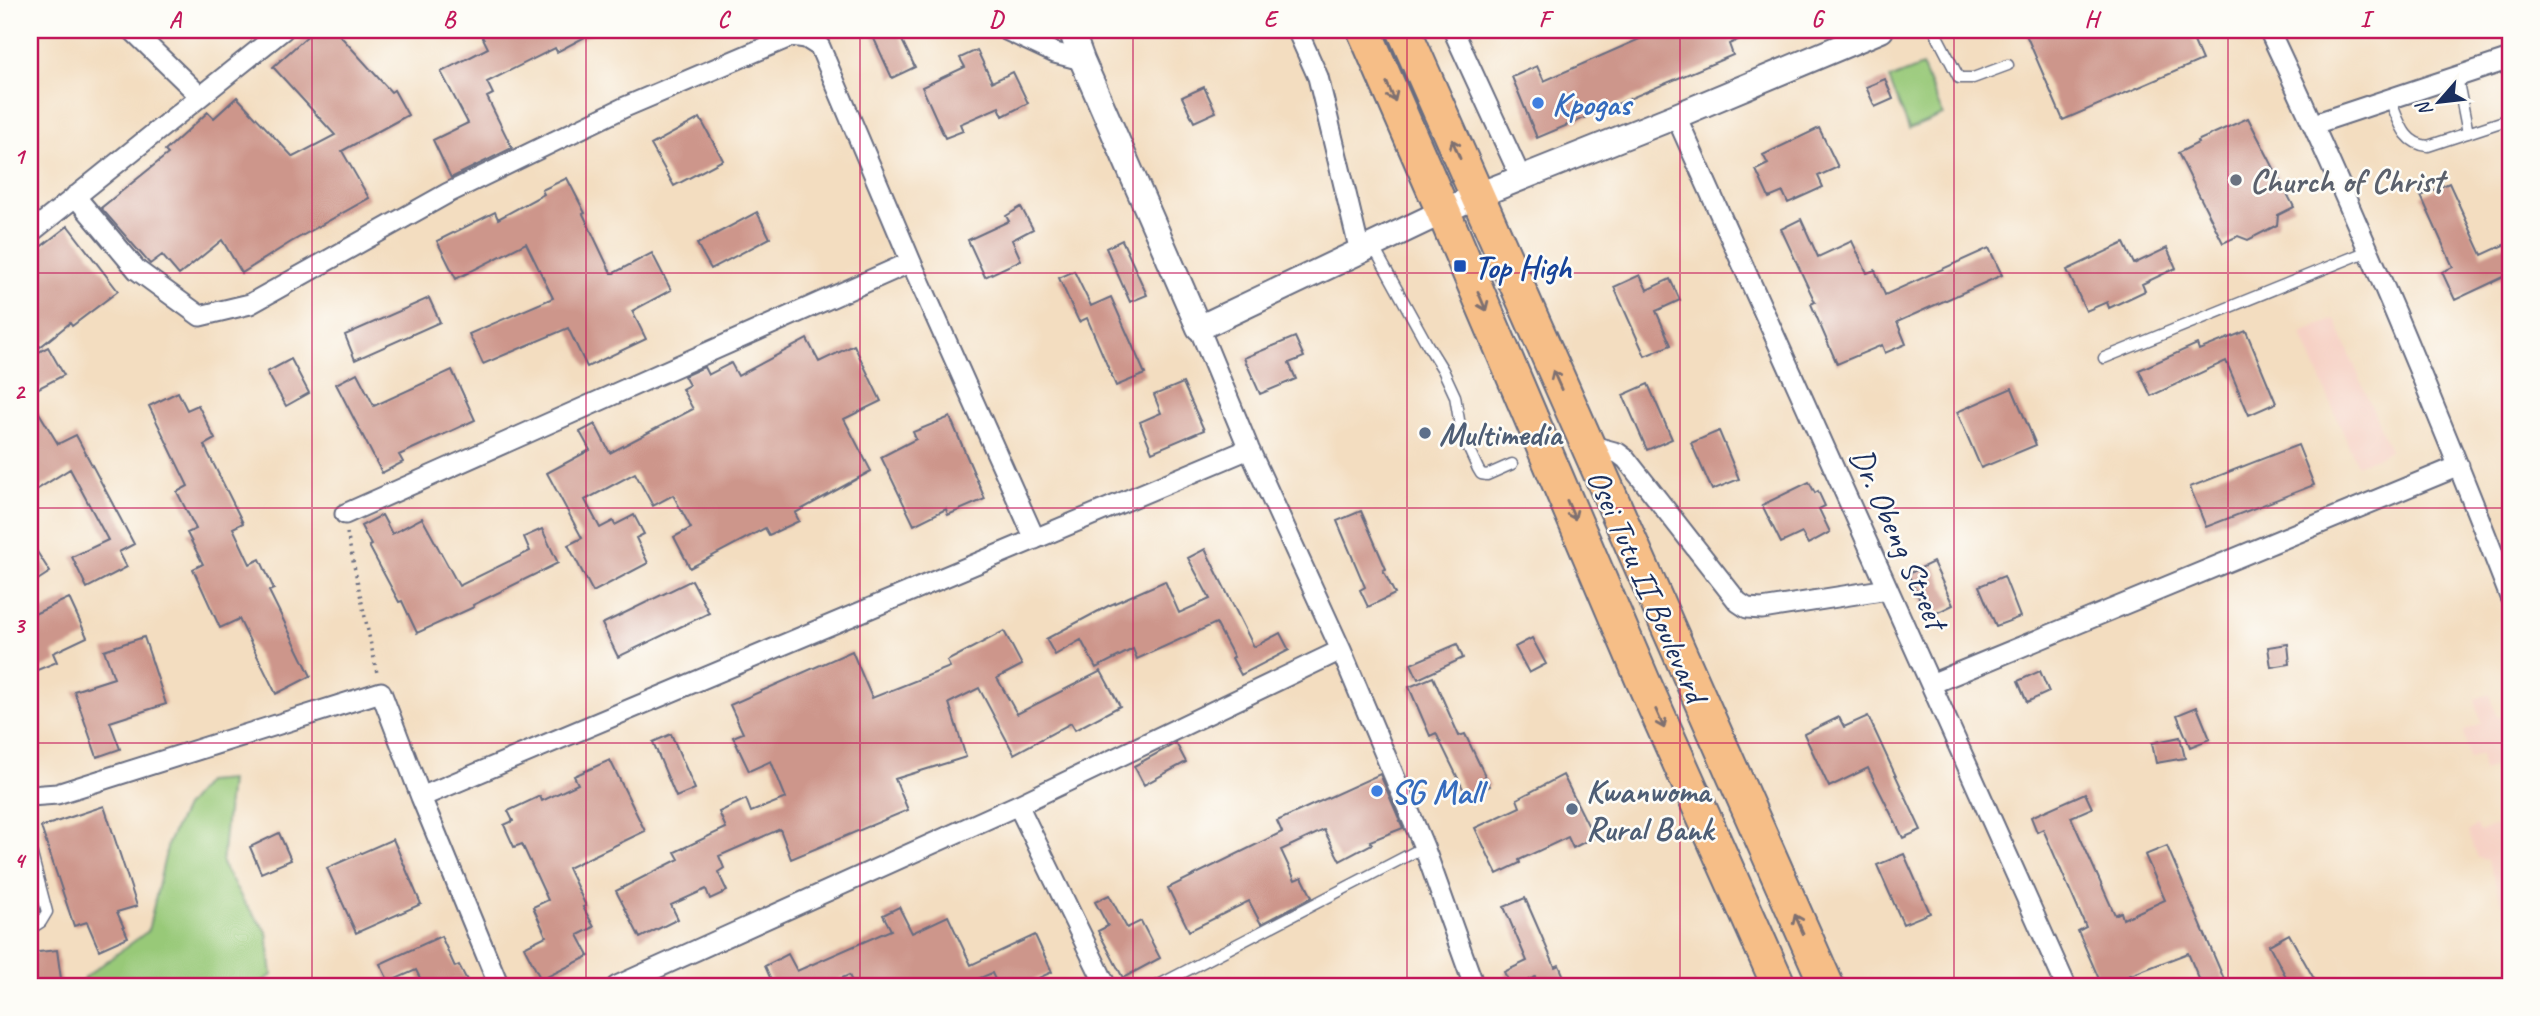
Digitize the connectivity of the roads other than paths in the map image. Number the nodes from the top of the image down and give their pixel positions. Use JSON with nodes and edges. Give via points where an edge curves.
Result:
{"nodes":[{"id":1,"x":132,"y":30,"type":"edge"},
{"id":2,"x":283,"y":30,"type":"edge"},
{"id":3,"x":1006,"y":30,"type":"edge"},
{"id":4,"x":1071,"y":30,"type":"edge"},
{"id":5,"x":1297,"y":30,"type":"edge"},
{"id":6,"x":1363,"y":30,"type":"edge"},
{"id":7,"x":1404,"y":30,"type":"edge"},
{"id":8,"x":1452,"y":30,"type":"edge"},
{"id":9,"x":1934,"y":30,"type":"edge"},
{"id":10,"x":2269,"y":30,"type":"edge"},
{"id":11,"x":1868,"y":32,"type":"edge"},
{"id":12,"x":2510,"y":59,"type":"edge"},
{"id":13,"x":1082,"y":60,"type":"junction"},
{"id":14,"x":2008,"y":65,"type":"dead end"},
{"id":15,"x":2457,"y":77,"type":"junction"},
{"id":16,"x":200,"y":96,"type":"junction"},
{"id":17,"x":2390,"y":100,"type":"junction"},
{"id":18,"x":1676,"y":117,"type":"junction"},
{"id":19,"x":2510,"y":119,"type":"edge"},
{"id":20,"x":2314,"y":124,"type":"junction"},
{"id":21,"x":2468,"y":132,"type":"junction"},
{"id":22,"x":1521,"y":178,"type":"junction"},
{"id":23,"x":75,"y":196,"type":"junction"},
{"id":24,"x":1476,"y":196,"type":"junction"},
{"id":25,"x":1443,"y":211,"type":"junction"},
{"id":26,"x":30,"y":233,"type":"edge"},
{"id":27,"x":1366,"y":249,"type":"junction"},
{"id":28,"x":2368,"y":251,"type":"junction"},
{"id":29,"x":911,"y":262,"type":"junction"},
{"id":30,"x":1199,"y":328,"type":"junction"},
{"id":31,"x":2104,"y":358,"type":"dead end"},
{"id":32,"x":1585,"y":444,"type":"junction"},
{"id":33,"x":1249,"y":449,"type":"junction"},
{"id":34,"x":1512,"y":464,"type":"dead end"},
{"id":35,"x":2459,"y":466,"type":"junction"},
{"id":36,"x":345,"y":514,"type":"road end"},
{"id":37,"x":1035,"y":539,"type":"junction"},
{"id":38,"x":1888,"y":589,"type":"junction"},
{"id":39,"x":2510,"y":597,"type":"edge"},
{"id":40,"x":1341,"y":650,"type":"junction"},
{"id":41,"x":1931,"y":684,"type":"junction"},
{"id":42,"x":30,"y":796,"type":"edge"},
{"id":43,"x":421,"y":797,"type":"junction"},
{"id":44,"x":1018,"y":805,"type":"junction"},
{"id":45,"x":1424,"y":847,"type":"junction"},
{"id":46,"x":31,"y":851,"type":"edge"},
{"id":47,"x":30,"y":929,"type":"edge"},
{"id":48,"x":499,"y":986,"type":"edge"},
{"id":49,"x":617,"y":986,"type":"edge"},
{"id":50,"x":1106,"y":986,"type":"edge"},
{"id":51,"x":1157,"y":986,"type":"edge"},
{"id":52,"x":1474,"y":986,"type":"edge"},
{"id":53,"x":1779,"y":986,"type":"edge"},
{"id":54,"x":1827,"y":986,"type":"edge"},
{"id":55,"x":2066,"y":986,"type":"edge"}],
"edges":[{"from":1,"to":16,"type":"street"},
{"from":2,"to":16,"type":"street"},
{"from":3,"to":13,"type":"street"},
{"from":4,"to":13,"type":"street"},
{"from":5,"to":27,"type":"street","via":[[1318,77]]},
{"from":6,"to":25,"type":"highway","name":"Osei Tutu II Boulevard","one_way":true},
{"from":24,"to":7,"type":"highway","name":"Osei Tutu II Boulevard","one_way":true},
{"from":8,"to":22,"type":"street"},
{"from":9,"to":14,"type":"lane","via":[[1959,78],[1973,78]]},
{"from":10,"to":20,"type":"street"},
{"from":11,"to":18,"type":"street"},
{"from":12,"to":15,"type":"street"},
{"from":13,"to":30,"type":"street"},
{"from":15,"to":17,"type":"street"},
{"from":15,"to":21,"type":"lane"},
{"from":16,"to":23,"type":"street"},
{"from":17,"to":20,"type":"street"},
{"from":17,"to":21,"type":"lane","via":[[2403,131],[2418,145]]},
{"from":18,"to":22,"type":"street"},
{"from":18,"to":38,"type":"street","name":"Dr. Obeng Street"},
{"from":19,"to":21,"type":"lane"},
{"from":20,"to":28,"type":"street"},
{"from":22,"to":24,"type":"street"},
{"from":23,"to":26,"type":"street"},
{"from":23,"to":29,"type":"street","via":[[137,270],[200,316],[250,304],[448,193],[625,107],[792,36],[820,47]]},
{"from":24,"to":25,"type":"street"},
{"from":32,"to":24,"type":"highway","name":"Osei Tutu II Boulevard","one_way":true},
{"from":25,"to":27,"type":"street"},
{"from":25,"to":53,"type":"highway","name":"Osei Tutu II Boulevard","one_way":true},
{"from":27,"to":30,"type":"street"},
{"from":27,"to":34,"type":"lane","via":[[1443,370],[1455,396],[1461,432],[1481,474]]},
{"from":28,"to":31,"type":"lane"},
{"from":28,"to":35,"type":"street"},
{"from":29,"to":36,"type":"street"},
{"from":29,"to":37,"type":"street"},
{"from":30,"to":33,"type":"street"},
{"from":32,"to":38,"type":"street","via":[[1626,458],[1747,608]]},
{"from":54,"to":32,"type":"highway","name":"Osei Tutu II Boulevard","one_way":true},
{"from":33,"to":37,"type":"street"},
{"from":33,"to":40,"type":"street"},
{"from":35,"to":39,"type":"street"},
{"from":35,"to":41,"type":"street"},
{"from":37,"to":43,"type":"street"},
{"from":38,"to":41,"type":"street","name":"Dr. Obeng Street"},
{"from":40,"to":44,"type":"street"},
{"from":40,"to":45,"type":"street"},
{"from":41,"to":55,"type":"street","name":"Dr. Obeng Street"},
{"from":42,"to":43,"type":"street","via":[[57,794],[381,692]]},
{"from":43,"to":48,"type":"street"},
{"from":44,"to":49,"type":"street"},
{"from":44,"to":50,"type":"street"},
{"from":45,"to":51,"type":"lane"},
{"from":45,"to":52,"type":"street"},
{"from":46,"to":47,"type":"lane","via":[[47,912]]}]}
